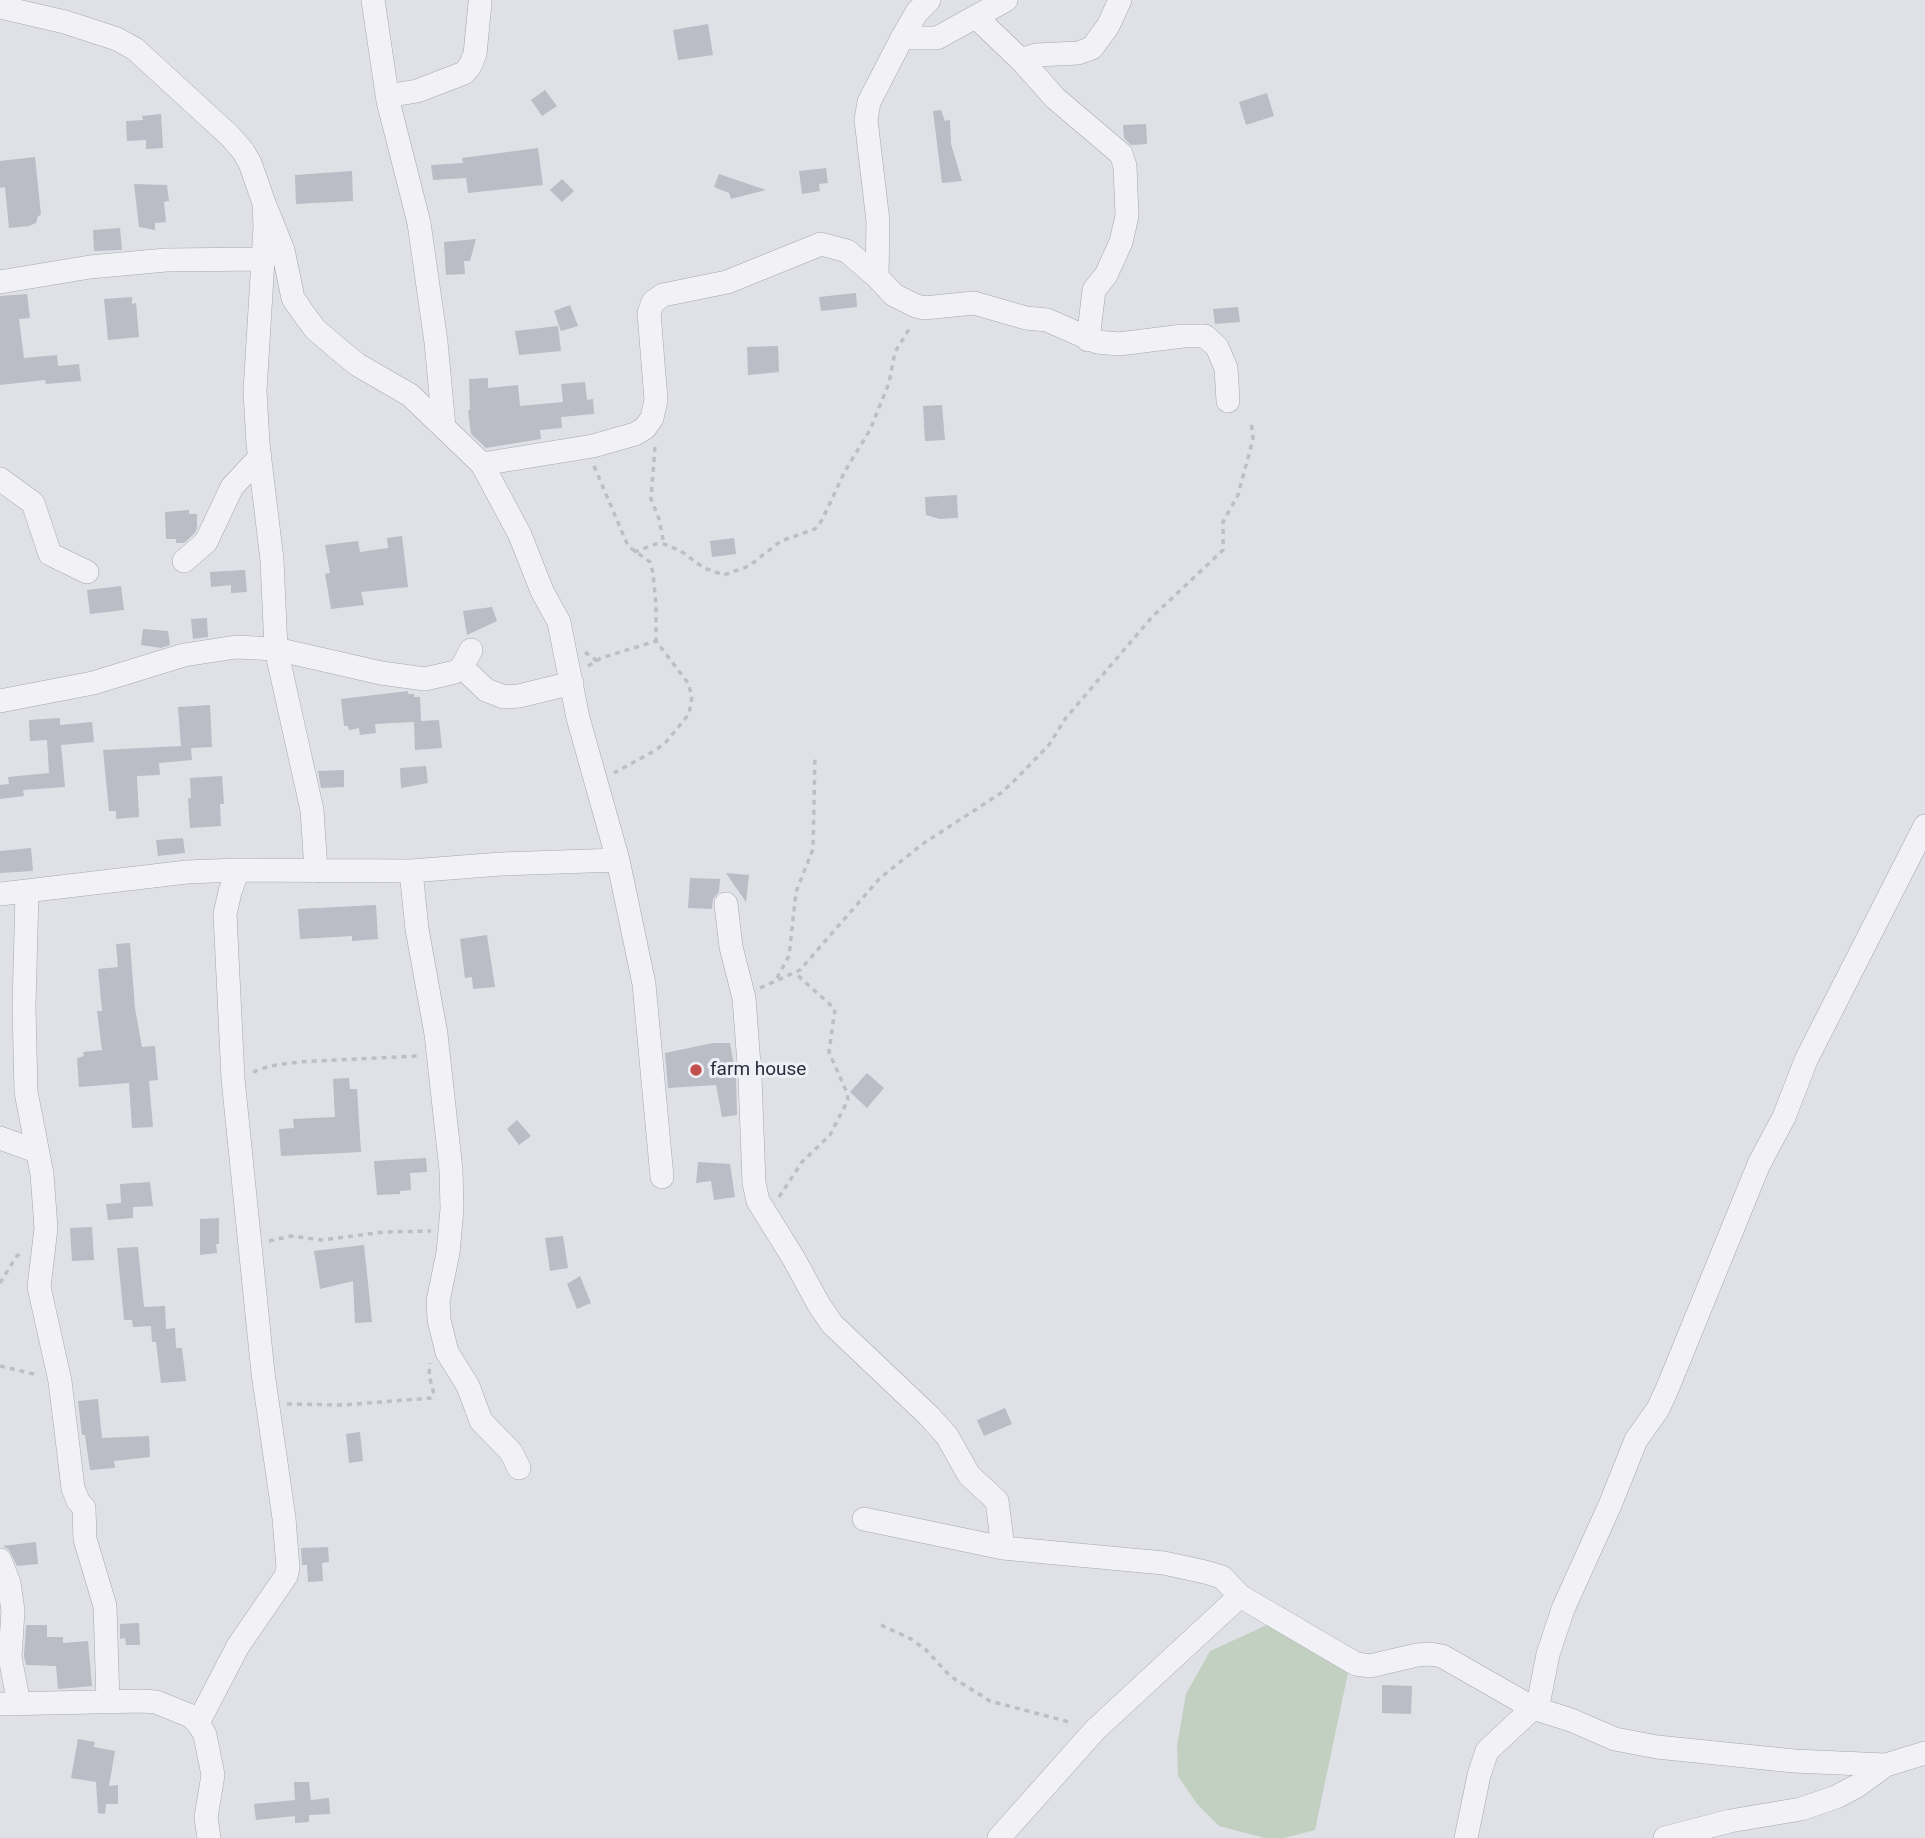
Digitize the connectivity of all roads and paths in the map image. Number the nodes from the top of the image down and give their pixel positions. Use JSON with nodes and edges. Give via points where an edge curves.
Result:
{"nodes":[{"id":1,"x":373,"y":0,"type":"edge"},
{"id":2,"x":929,"y":0,"type":"edge"},
{"id":3,"x":1006,"y":0,"type":"edge"},
{"id":4,"x":1120,"y":0,"type":"edge"},
{"id":5,"x":480,"y":3,"type":"dead end"},
{"id":6,"x":0,"y":7,"type":"edge"},
{"id":7,"x":976,"y":17,"type":"junction"},
{"id":8,"x":902,"y":38,"type":"junction"},
{"id":9,"x":1021,"y":60,"type":"junction"},
{"id":10,"x":387,"y":96,"type":"junction"},
{"id":11,"x":264,"y":203,"type":"junction"},
{"id":12,"x":263,"y":258,"type":"junction"},
{"id":13,"x":877,"y":277,"type":"junction"},
{"id":14,"x":0,"y":282,"type":"edge"},
{"id":15,"x":934,"y":307,"type":"junction"},
{"id":16,"x":1088,"y":340,"type":"junction"},
{"id":17,"x":1228,"y":401,"type":"dead end"},
{"id":18,"x":1251,"y":421,"type":"dead end"},
{"id":19,"x":649,"y":424,"type":"junction"},
{"id":20,"x":444,"y":427,"type":"junction"},
{"id":21,"x":586,"y":447,"type":"junction"},
{"id":22,"x":260,"y":457,"type":"junction"},
{"id":23,"x":482,"y":464,"type":"junction"},
{"id":24,"x":0,"y":479,"type":"edge"},
{"id":25,"x":664,"y":544,"type":"junction"},
{"id":26,"x":634,"y":552,"type":"junction"},
{"id":27,"x":184,"y":561,"type":"dead end"},
{"id":28,"x":87,"y":572,"type":"dead end"},
{"id":29,"x":656,"y":640,"type":"junction"},
{"id":30,"x":276,"y":649,"type":"junction"},
{"id":31,"x":571,"y":680,"type":"junction"},
{"id":32,"x":0,"y":701,"type":"edge"},
{"id":33,"x":815,"y":756,"type":"dead end"},
{"id":34,"x":597,"y":783,"type":"junction"},
{"id":35,"x":1925,"y":826,"type":"edge"},
{"id":36,"x":618,"y":859,"type":"junction"},
{"id":37,"x":238,"y":870,"type":"junction"},
{"id":38,"x":316,"y":871,"type":"junction"},
{"id":39,"x":411,"y":872,"type":"junction"},
{"id":40,"x":27,"y":892,"type":"junction"},
{"id":41,"x":0,"y":894,"type":"edge"},
{"id":42,"x":726,"y":904,"type":"dead end"},
{"id":43,"x":795,"y":973,"type":"junction"},
{"id":44,"x":776,"y":979,"type":"junction"},
{"id":45,"x":744,"y":998,"type":"junction"},
{"id":46,"x":438,"y":1055,"type":"junction"},
{"id":47,"x":233,"y":1079,"type":"junction"},
{"id":48,"x":0,"y":1138,"type":"edge"},
{"id":49,"x":36,"y":1151,"type":"junction"},
{"id":50,"x":662,"y":1177,"type":"dead end"},
{"id":51,"x":769,"y":1217,"type":"junction"},
{"id":52,"x":450,"y":1230,"type":"junction"},
{"id":53,"x":43,"y":1246,"type":"junction"},
{"id":54,"x":251,"y":1253,"type":"junction"},
{"id":55,"x":0,"y":1283,"type":"edge"},
{"id":56,"x":447,"y":1352,"type":"junction"},
{"id":57,"x":0,"y":1366,"type":"edge"},
{"id":58,"x":60,"y":1381,"type":"junction"},
{"id":59,"x":267,"y":1404,"type":"junction"},
{"id":60,"x":519,"y":1468,"type":"dead end"},
{"id":61,"x":864,"y":1519,"type":"dead end"},
{"id":62,"x":1003,"y":1548,"type":"junction"},
{"id":63,"x":0,"y":1560,"type":"edge"},
{"id":64,"x":1240,"y":1596,"type":"junction"},
{"id":65,"x":881,"y":1625,"type":"dead end"},
{"id":66,"x":108,"y":1701,"type":"junction"},
{"id":67,"x":10,"y":1704,"type":"edge"},
{"id":68,"x":1533,"y":1709,"type":"junction"},
{"id":69,"x":198,"y":1723,"type":"junction"},
{"id":70,"x":1095,"y":1730,"type":"junction"},
{"id":71,"x":1925,"y":1753,"type":"edge"},
{"id":72,"x":1885,"y":1765,"type":"junction"},
{"id":73,"x":209,"y":1838,"type":"edge"},
{"id":74,"x":999,"y":1838,"type":"edge"},
{"id":75,"x":1466,"y":1838,"type":"edge"},
{"id":76,"x":1665,"y":1838,"type":"edge"}],
"edges":[{"from":1,"to":10,"type":"street"},
{"from":2,"to":8,"type":"street"},
{"from":3,"to":7,"type":"street"},
{"from":4,"to":9,"type":"street","via":[[1092,48]]},
{"from":5,"to":10,"type":"street","via":[[475,54],[464,73],[417,92]]},
{"from":6,"to":11,"type":"street","via":[[117,39],[148,59],[243,150]]},
{"from":7,"to":8,"type":"street","via":[[937,38]]},
{"from":7,"to":9,"type":"street"},
{"from":8,"to":13,"type":"street","via":[[872,95],[866,120],[878,221]]},
{"from":9,"to":16,"type":"street","via":[[1055,99],[1121,154],[1125,166],[1127,216],[1121,242],[1094,290]]},
{"from":10,"to":20,"type":"street","via":[[419,223]]},
{"from":11,"to":12,"type":"street"},
{"from":11,"to":20,"type":"street","via":[[283,250],[293,298],[314,329],[358,365],[410,396]]},
{"from":12,"to":14,"type":"street","via":[[166,260]]},
{"from":12,"to":22,"type":"street","via":[[255,391]]},
{"from":13,"to":15,"type":"street","via":[[905,301],[925,309]]},
{"from":13,"to":19,"type":"street","via":[[846,251],[821,244],[727,282],[663,295],[653,302],[649,313],[656,400]]},
{"from":15,"to":16,"type":"street","via":[[974,303],[1047,320]]},
{"from":15,"to":25,"type":"path","via":[[905,332],[873,423],[815,529],[781,541],[749,566],[724,575]]},
{"from":16,"to":17,"type":"street","via":[[1119,344],[1205,336],[1217,347],[1226,368]]},
{"from":18,"to":43,"type":"path","via":[[1253,439],[1238,495],[1223,522],[1223,550],[1152,617],[1032,763],[1001,793],[880,878]]},
{"from":19,"to":21,"type":"street","via":[[635,434]]},
{"from":19,"to":25,"type":"path","via":[[655,453],[651,499]]},
{"from":20,"to":23,"type":"street"},
{"from":21,"to":23,"type":"street"},
{"from":21,"to":26,"type":"path","via":[[623,537]]},
{"from":22,"to":27,"type":"street","via":[[232,487],[206,542]]},
{"from":22,"to":30,"type":"street"},
{"from":23,"to":31,"type":"street","via":[[559,622]]},
{"from":24,"to":28,"type":"street","via":[[33,503],[50,554]]},
{"from":25,"to":26,"type":"path"},
{"from":26,"to":29,"type":"path","via":[[646,558],[653,573]]},
{"from":29,"to":31,"type":"path","via":[[601,658]]},
{"from":29,"to":34,"type":"path","via":[[688,683],[692,696],[689,714],[656,750]]},
{"from":30,"to":31,"type":"street","via":[[425,679],[447,675],[466,659],[486,690],[504,697]]},
{"from":30,"to":32,"type":"street","via":[[236,647],[184,655],[93,683]]},
{"from":30,"to":38,"type":"street","via":[[312,810]]},
{"from":31,"to":34,"type":"street"},
{"from":33,"to":44,"type":"path","via":[[813,849],[796,892],[789,956]]},
{"from":34,"to":36,"type":"street"},
{"from":35,"to":68,"type":"street","via":[[1806,1060],[1668,1387],[1636,1440],[1563,1609]]},
{"from":36,"to":39,"type":"street"},
{"from":36,"to":50,"type":"street","via":[[644,984]]},
{"from":37,"to":38,"type":"street"},
{"from":37,"to":40,"type":"street"},
{"from":37,"to":47,"type":"street","via":[[225,914]]},
{"from":38,"to":39,"type":"street"},
{"from":39,"to":46,"type":"street"},
{"from":40,"to":41,"type":"street"},
{"from":40,"to":49,"type":"street","via":[[26,1092]]},
{"from":42,"to":45,"type":"street"},
{"from":43,"to":44,"type":"path"},
{"from":43,"to":51,"type":"path","via":[[835,1009],[830,1052],[848,1100],[830,1135],[802,1163]]},
{"from":44,"to":45,"type":"path"},
{"from":45,"to":51,"type":"street","via":[[754,1183],[758,1201]]},
{"from":46,"to":47,"type":"path","via":[[298,1062]]},
{"from":46,"to":52,"type":"street","via":[[451,1170]]},
{"from":47,"to":54,"type":"street"},
{"from":48,"to":49,"type":"street"},
{"from":49,"to":53,"type":"street","via":[[44,1200]]},
{"from":51,"to":62,"type":"street","via":[[832,1324],[929,1416],[947,1436],[964,1469],[997,1501]]},
{"from":52,"to":54,"type":"path","via":[[323,1240],[282,1237]]},
{"from":52,"to":56,"type":"street","via":[[438,1301]]},
{"from":53,"to":55,"type":"path","via":[[21,1252]]},
{"from":53,"to":58,"type":"street","via":[[38,1287]]},
{"from":54,"to":59,"type":"street"},
{"from":56,"to":59,"type":"path","via":[[429,1364],[431,1398]]},
{"from":56,"to":60,"type":"street","via":[[468,1386],[481,1421],[511,1452]]},
{"from":57,"to":58,"type":"path"},
{"from":58,"to":66,"type":"street","via":[[74,1494],[84,1508],[85,1539],[105,1606]]},
{"from":59,"to":69,"type":"street","via":[[288,1572],[238,1646]]},
{"from":61,"to":62,"type":"street"},
{"from":62,"to":64,"type":"street","via":[[1164,1563],[1222,1577]]},
{"from":63,"to":67,"type":"street","via":[[13,1611]]},
{"from":64,"to":68,"type":"street","via":[[1356,1664],[1442,1656]]},
{"from":64,"to":70,"type":"street"},
{"from":65,"to":70,"type":"path","via":[[911,1639],[950,1676],[990,1702]]},
{"from":66,"to":67,"type":"street"},
{"from":66,"to":69,"type":"street","via":[[156,1702]]},
{"from":68,"to":72,"type":"street","via":[[1615,1739],[1657,1747]]},
{"from":68,"to":75,"type":"street","via":[[1487,1751]]},
{"from":69,"to":73,"type":"street","via":[[213,1775],[206,1818]]},
{"from":70,"to":74,"type":"street"},
{"from":71,"to":72,"type":"street"},
{"from":72,"to":76,"type":"street","via":[[1857,1786],[1801,1809]]}]}
